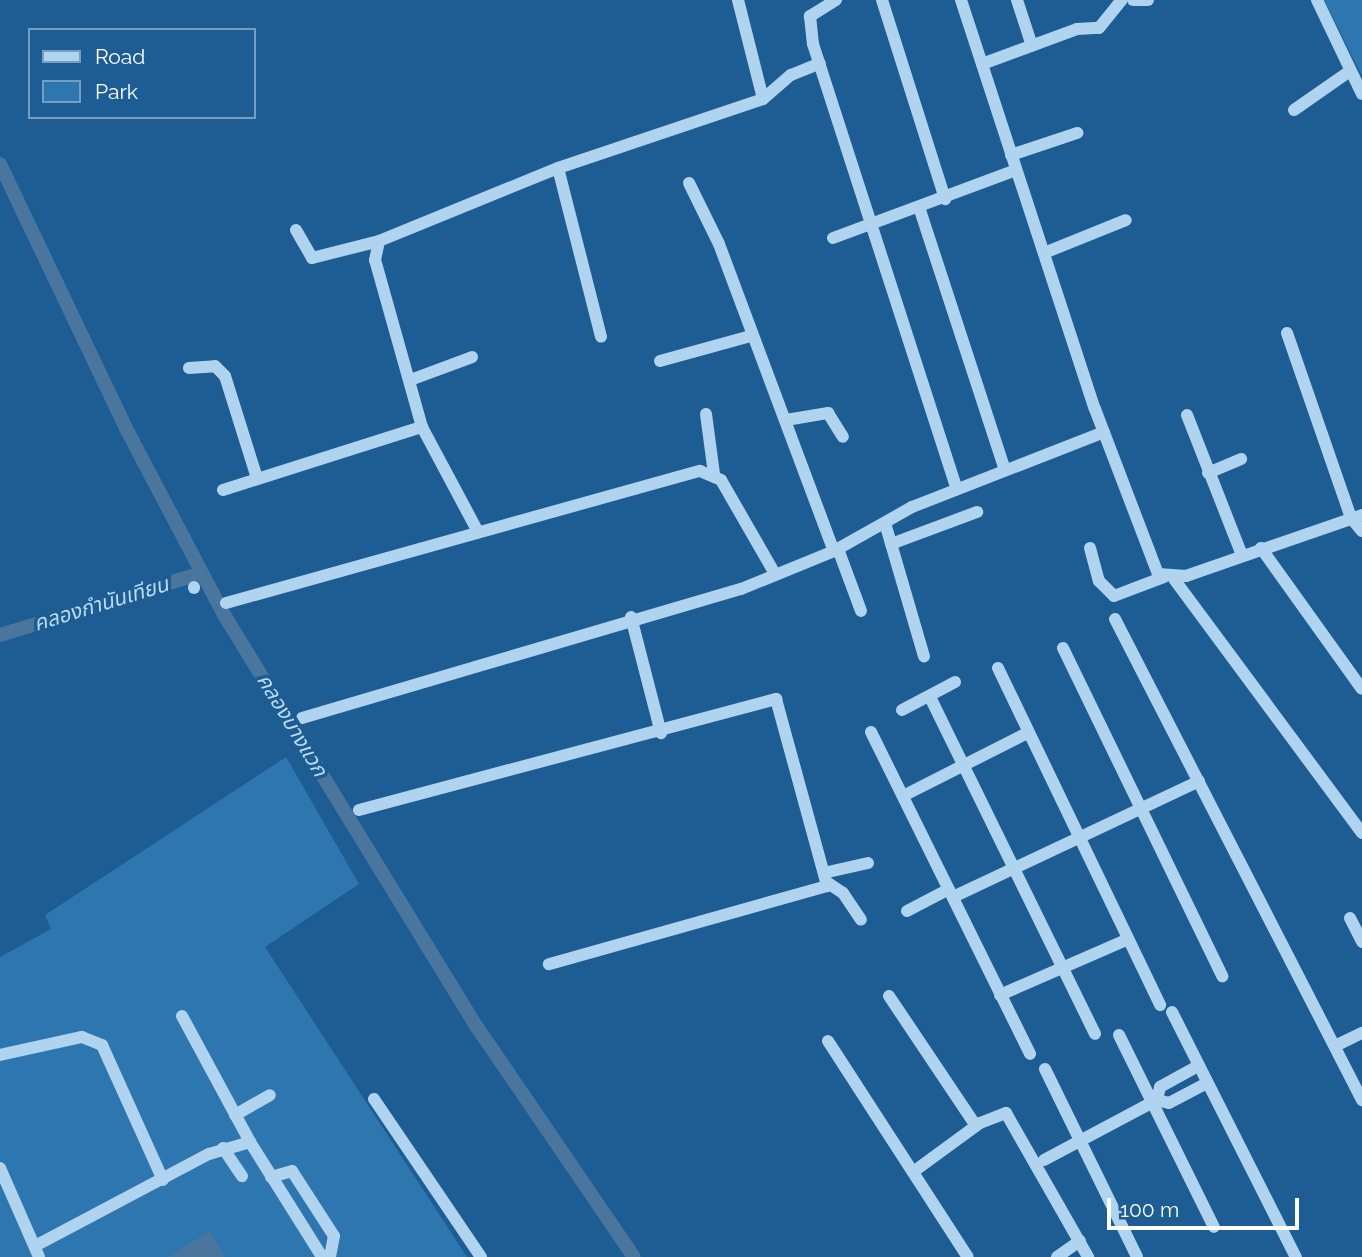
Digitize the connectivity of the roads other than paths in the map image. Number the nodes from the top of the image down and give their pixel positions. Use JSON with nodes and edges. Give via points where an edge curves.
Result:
{"nodes":[{"id":1,"x":738,"y":0,"type":"edge"},
{"id":2,"x":836,"y":0,"type":"edge"},
{"id":3,"x":882,"y":0,"type":"edge"},
{"id":4,"x":961,"y":0,"type":"edge"},
{"id":5,"x":1017,"y":0,"type":"edge"},
{"id":6,"x":1122,"y":0,"type":"edge"},
{"id":7,"x":1133,"y":0,"type":"edge"},
{"id":8,"x":1148,"y":0,"type":"edge"},
{"id":9,"x":1317,"y":0,"type":"edge"},
{"id":10,"x":814,"y":4,"type":"edge"},
{"id":11,"x":1032,"y":47,"type":"junction"},
{"id":12,"x":820,"y":63,"type":"junction"},
{"id":13,"x":982,"y":64,"type":"junction"},
{"id":14,"x":1350,"y":71,"type":"junction"},
{"id":15,"x":1362,"y":94,"type":"edge"},
{"id":16,"x":763,"y":99,"type":"junction"},
{"id":17,"x":1294,"y":110,"type":"dead end"},
{"id":18,"x":1077,"y":133,"type":"dead end"},
{"id":19,"x":1011,"y":155,"type":"junction"},
{"id":20,"x":558,"y":168,"type":"junction"},
{"id":21,"x":1016,"y":170,"type":"junction"},
{"id":22,"x":689,"y":183,"type":"dead end"},
{"id":23,"x":945,"y":198,"type":"junction"},
{"id":24,"x":919,"y":207,"type":"junction"},
{"id":25,"x":1126,"y":220,"type":"dead end"},
{"id":26,"x":869,"y":224,"type":"junction"},
{"id":27,"x":296,"y":230,"type":"dead end"},
{"id":28,"x":833,"y":239,"type":"dead end"},
{"id":29,"x":379,"y":241,"type":"junction"},
{"id":30,"x":1044,"y":253,"type":"junction"},
{"id":31,"x":1287,"y":333,"type":"dead end"},
{"id":32,"x":751,"y":336,"type":"junction"},
{"id":33,"x":601,"y":337,"type":"dead end"},
{"id":34,"x":472,"y":357,"type":"dead end"},
{"id":35,"x":660,"y":361,"type":"dead end"},
{"id":36,"x":188,"y":368,"type":"dead end"},
{"id":37,"x":413,"y":379,"type":"junction"},
{"id":38,"x":706,"y":414,"type":"dead end"},
{"id":39,"x":1187,"y":415,"type":"dead end"},
{"id":40,"x":786,"y":420,"type":"junction"},
{"id":41,"x":422,"y":426,"type":"junction"},
{"id":42,"x":1104,"y":432,"type":"junction"},
{"id":43,"x":843,"y":437,"type":"dead end"},
{"id":44,"x":1241,"y":459,"type":"dead end"},
{"id":45,"x":1005,"y":470,"type":"junction"},
{"id":46,"x":1208,"y":473,"type":"junction"},
{"id":47,"x":714,"y":474,"type":"junction"},
{"id":48,"x":257,"y":478,"type":"junction"},
{"id":49,"x":957,"y":489,"type":"junction"},
{"id":50,"x":223,"y":490,"type":"dead end"},
{"id":51,"x":976,"y":512,"type":"dead end"},
{"id":52,"x":1357,"y":516,"type":"edge"},
{"id":53,"x":885,"y":523,"type":"junction"},
{"id":54,"x":477,"y":530,"type":"junction"},
{"id":55,"x":1362,"y":531,"type":"edge"},
{"id":56,"x":891,"y":544,"type":"junction"},
{"id":57,"x":1090,"y":548,"type":"dead end"},
{"id":58,"x":1261,"y":548,"type":"junction"},
{"id":59,"x":836,"y":550,"type":"junction"},
{"id":60,"x":1241,"y":553,"type":"junction"},
{"id":61,"x":775,"y":574,"type":"junction"},
{"id":62,"x":1169,"y":578,"type":"junction"},
{"id":63,"x":226,"y":603,"type":"dead end"},
{"id":64,"x":861,"y":611,"type":"dead end"},
{"id":65,"x":631,"y":617,"type":"junction"},
{"id":66,"x":1115,"y":619,"type":"dead end"},
{"id":67,"x":1063,"y":648,"type":"dead end"},
{"id":68,"x":924,"y":656,"type":"dead end"},
{"id":69,"x":998,"y":668,"type":"dead end"},
{"id":70,"x":956,"y":682,"type":"dead end"},
{"id":71,"x":1362,"y":689,"type":"edge"},
{"id":72,"x":930,"y":696,"type":"junction"},
{"id":73,"x":902,"y":710,"type":"dead end"},
{"id":74,"x":302,"y":718,"type":"dead end"},
{"id":75,"x":871,"y":732,"type":"dead end"},
{"id":76,"x":661,"y":733,"type":"junction"},
{"id":77,"x":1027,"y":733,"type":"junction"},
{"id":78,"x":963,"y":767,"type":"junction"},
{"id":79,"x":1199,"y":781,"type":"junction"},
{"id":80,"x":903,"y":796,"type":"junction"},
{"id":81,"x":359,"y":810,"type":"dead end"},
{"id":82,"x":1139,"y":811,"type":"junction"},
{"id":83,"x":1362,"y":833,"type":"edge"},
{"id":84,"x":1078,"y":838,"type":"junction"},
{"id":85,"x":868,"y":863,"type":"dead end"},
{"id":86,"x":1010,"y":870,"type":"junction"},
{"id":87,"x":828,"y":877,"type":"junction"},
{"id":88,"x":951,"y":893,"type":"junction"},
{"id":89,"x":907,"y":912,"type":"dead end"},
{"id":90,"x":1350,"y":918,"type":"dead end"},
{"id":91,"x":862,"y":920,"type":"dead end"},
{"id":92,"x":1126,"y":940,"type":"junction"},
{"id":93,"x":1362,"y":942,"type":"edge"},
{"id":94,"x":549,"y":964,"type":"dead end"},
{"id":95,"x":1062,"y":968,"type":"junction"},
{"id":96,"x":1222,"y":976,"type":"dead end"},
{"id":97,"x":1000,"y":995,"type":"junction"},
{"id":98,"x":889,"y":996,"type":"dead end"},
{"id":99,"x":182,"y":1016,"type":"dead end"},
{"id":100,"x":1362,"y":1032,"type":"edge"},
{"id":101,"x":1095,"y":1034,"type":"dead end"},
{"id":102,"x":1119,"y":1035,"type":"dead end"},
{"id":103,"x":828,"y":1041,"type":"dead end"},
{"id":104,"x":1335,"y":1045,"type":"junction"},
{"id":105,"x":1030,"y":1054,"type":"dead end"},
{"id":106,"x":0,"y":1055,"type":"edge"},
{"id":107,"x":1198,"y":1066,"type":"junction"},
{"id":108,"x":1045,"y":1069,"type":"dead end"},
{"id":109,"x":1207,"y":1083,"type":"junction"},
{"id":110,"x":270,"y":1095,"type":"dead end"},
{"id":111,"x":374,"y":1099,"type":"dead end"},
{"id":112,"x":1362,"y":1100,"type":"edge"},
{"id":113,"x":1154,"y":1101,"type":"junction"},
{"id":114,"x":235,"y":1115,"type":"junction"},
{"id":115,"x":976,"y":1126,"type":"junction"},
{"id":116,"x":1080,"y":1140,"type":"junction"},
{"id":117,"x":250,"y":1142,"type":"junction"},
{"id":118,"x":223,"y":1148,"type":"junction"},
{"id":119,"x":1044,"y":1160,"type":"dead end"},
{"id":120,"x":0,"y":1168,"type":"edge"},
{"id":121,"x":913,"y":1172,"type":"junction"},
{"id":122,"x":242,"y":1176,"type":"dead end"},
{"id":123,"x":271,"y":1177,"type":"junction"},
{"id":124,"x":163,"y":1180,"type":"junction"},
{"id":125,"x":1214,"y":1227,"type":"dead end"},
{"id":126,"x":1080,"y":1241,"type":"junction"},
{"id":127,"x":38,"y":1254,"type":"edge"},
{"id":128,"x":321,"y":1257,"type":"edge"},
{"id":129,"x":330,"y":1257,"type":"edge"},
{"id":130,"x":481,"y":1257,"type":"edge"},
{"id":131,"x":968,"y":1257,"type":"edge"},
{"id":132,"x":1057,"y":1257,"type":"edge"},
{"id":133,"x":1088,"y":1257,"type":"edge"},
{"id":134,"x":1137,"y":1257,"type":"edge"},
{"id":135,"x":1296,"y":1257,"type":"edge"}],
"edges":[{"from":1,"to":16,"type":"street"},
{"from":2,"to":10,"type":"street"},
{"from":3,"to":23,"type":"street"},
{"from":4,"to":13,"type":"street"},
{"from":5,"to":11,"type":"street"},
{"from":6,"to":11,"type":"street","via":[[1100,28],[1077,29]]},
{"from":7,"to":8,"type":"street"},
{"from":9,"to":14,"type":"street"},
{"from":10,"to":12,"type":"street","via":[[808,25]]},
{"from":11,"to":13,"type":"street"},
{"from":12,"to":16,"type":"street","via":[[791,75]]},
{"from":12,"to":26,"type":"street"},
{"from":13,"to":19,"type":"street"},
{"from":14,"to":15,"type":"street"},
{"from":14,"to":17,"type":"street"},
{"from":16,"to":20,"type":"street"},
{"from":18,"to":19,"type":"street"},
{"from":19,"to":21,"type":"street"},
{"from":20,"to":29,"type":"street"},
{"from":20,"to":33,"type":"street"},
{"from":21,"to":23,"type":"street"},
{"from":21,"to":30,"type":"street"},
{"from":22,"to":32,"type":"street","via":[[719,244]]},
{"from":23,"to":24,"type":"street"},
{"from":24,"to":26,"type":"street"},
{"from":24,"to":45,"type":"street"},
{"from":25,"to":30,"type":"street"},
{"from":26,"to":28,"type":"street"},
{"from":26,"to":49,"type":"street"},
{"from":27,"to":29,"type":"street","via":[[312,258]]},
{"from":29,"to":37,"type":"street","via":[[375,260]]},
{"from":30,"to":42,"type":"street"},
{"from":31,"to":52,"type":"street"},
{"from":32,"to":35,"type":"street"},
{"from":32,"to":40,"type":"street"},
{"from":34,"to":37,"type":"street"},
{"from":36,"to":48,"type":"street","via":[[215,366],[225,376]]},
{"from":37,"to":41,"type":"street"},
{"from":38,"to":47,"type":"street"},
{"from":39,"to":46,"type":"street"},
{"from":40,"to":43,"type":"street","via":[[828,413]]},
{"from":40,"to":59,"type":"street"},
{"from":41,"to":48,"type":"street"},
{"from":41,"to":54,"type":"street"},
{"from":42,"to":45,"type":"street"},
{"from":42,"to":62,"type":"street"},
{"from":44,"to":46,"type":"street"},
{"from":45,"to":49,"type":"street"},
{"from":46,"to":60,"type":"street"},
{"from":47,"to":54,"type":"street","via":[[700,471],[657,480]]},
{"from":47,"to":61,"type":"street"},
{"from":48,"to":50,"type":"street"},
{"from":49,"to":53,"type":"street"},
{"from":51,"to":56,"type":"street"},
{"from":52,"to":55,"type":"street"},
{"from":52,"to":58,"type":"street"},
{"from":53,"to":56,"type":"street"},
{"from":53,"to":59,"type":"street"},
{"from":54,"to":63,"type":"street"},
{"from":56,"to":68,"type":"street"},
{"from":57,"to":62,"type":"street","via":[[1099,581],[1114,596]]},
{"from":58,"to":60,"type":"street"},
{"from":58,"to":71,"type":"street"},
{"from":59,"to":61,"type":"street"},
{"from":59,"to":64,"type":"street"},
{"from":60,"to":62,"type":"street"},
{"from":61,"to":65,"type":"street"},
{"from":62,"to":83,"type":"street"},
{"from":65,"to":74,"type":"street"},
{"from":65,"to":76,"type":"street"},
{"from":66,"to":79,"type":"street"},
{"from":67,"to":82,"type":"street"},
{"from":69,"to":77,"type":"street"},
{"from":70,"to":72,"type":"street"},
{"from":72,"to":73,"type":"street"},
{"from":72,"to":78,"type":"street"},
{"from":75,"to":80,"type":"street"},
{"from":76,"to":81,"type":"street"},
{"from":76,"to":87,"type":"street","via":[[776,699]]},
{"from":77,"to":78,"type":"street"},
{"from":77,"to":84,"type":"street"},
{"from":78,"to":80,"type":"street"},
{"from":78,"to":86,"type":"street"},
{"from":79,"to":82,"type":"street"},
{"from":79,"to":104,"type":"street"},
{"from":80,"to":88,"type":"street"},
{"from":82,"to":84,"type":"street"},
{"from":82,"to":96,"type":"street"},
{"from":84,"to":86,"type":"street"},
{"from":84,"to":92,"type":"street"},
{"from":85,"to":87,"type":"street"},
{"from":86,"to":88,"type":"street"},
{"from":86,"to":95,"type":"street"},
{"from":87,"to":91,"type":"street"},
{"from":87,"to":94,"type":"street"},
{"from":88,"to":89,"type":"street"},
{"from":88,"to":97,"type":"street"},
{"from":90,"to":93,"type":"street"},
{"from":92,"to":95,"type":"street"},
{"from":92,"to":107,"type":"street"},
{"from":95,"to":97,"type":"street"},
{"from":95,"to":101,"type":"street"},
{"from":97,"to":105,"type":"street"},
{"from":98,"to":115,"type":"street"},
{"from":99,"to":114,"type":"street"},
{"from":100,"to":104,"type":"street"},
{"from":102,"to":113,"type":"street"},
{"from":103,"to":121,"type":"street"},
{"from":104,"to":112,"type":"street"},
{"from":106,"to":124,"type":"street","via":[[82,1037],[102,1045]]},
{"from":107,"to":109,"type":"street"},
{"from":107,"to":113,"type":"street","via":[[1160,1087]]},
{"from":108,"to":116,"type":"street"},
{"from":109,"to":113,"type":"street","via":[[1169,1104]]},
{"from":109,"to":135,"type":"street"},
{"from":110,"to":114,"type":"street"},
{"from":111,"to":130,"type":"street"},
{"from":113,"to":116,"type":"street"},
{"from":113,"to":125,"type":"street"},
{"from":114,"to":117,"type":"street"},
{"from":115,"to":121,"type":"street"},
{"from":115,"to":126,"type":"street","via":[[1006,1114]]},
{"from":116,"to":119,"type":"street"},
{"from":116,"to":134,"type":"street"},
{"from":117,"to":118,"type":"street"},
{"from":117,"to":123,"type":"street"},
{"from":118,"to":122,"type":"street"},
{"from":118,"to":124,"type":"street"},
{"from":120,"to":127,"type":"street"},
{"from":121,"to":131,"type":"street"},
{"from":123,"to":128,"type":"street"},
{"from":123,"to":129,"type":"street","via":[[292,1171],[334,1236]]},
{"from":124,"to":127,"type":"street"},
{"from":126,"to":132,"type":"street"},
{"from":126,"to":133,"type":"street"}]}
